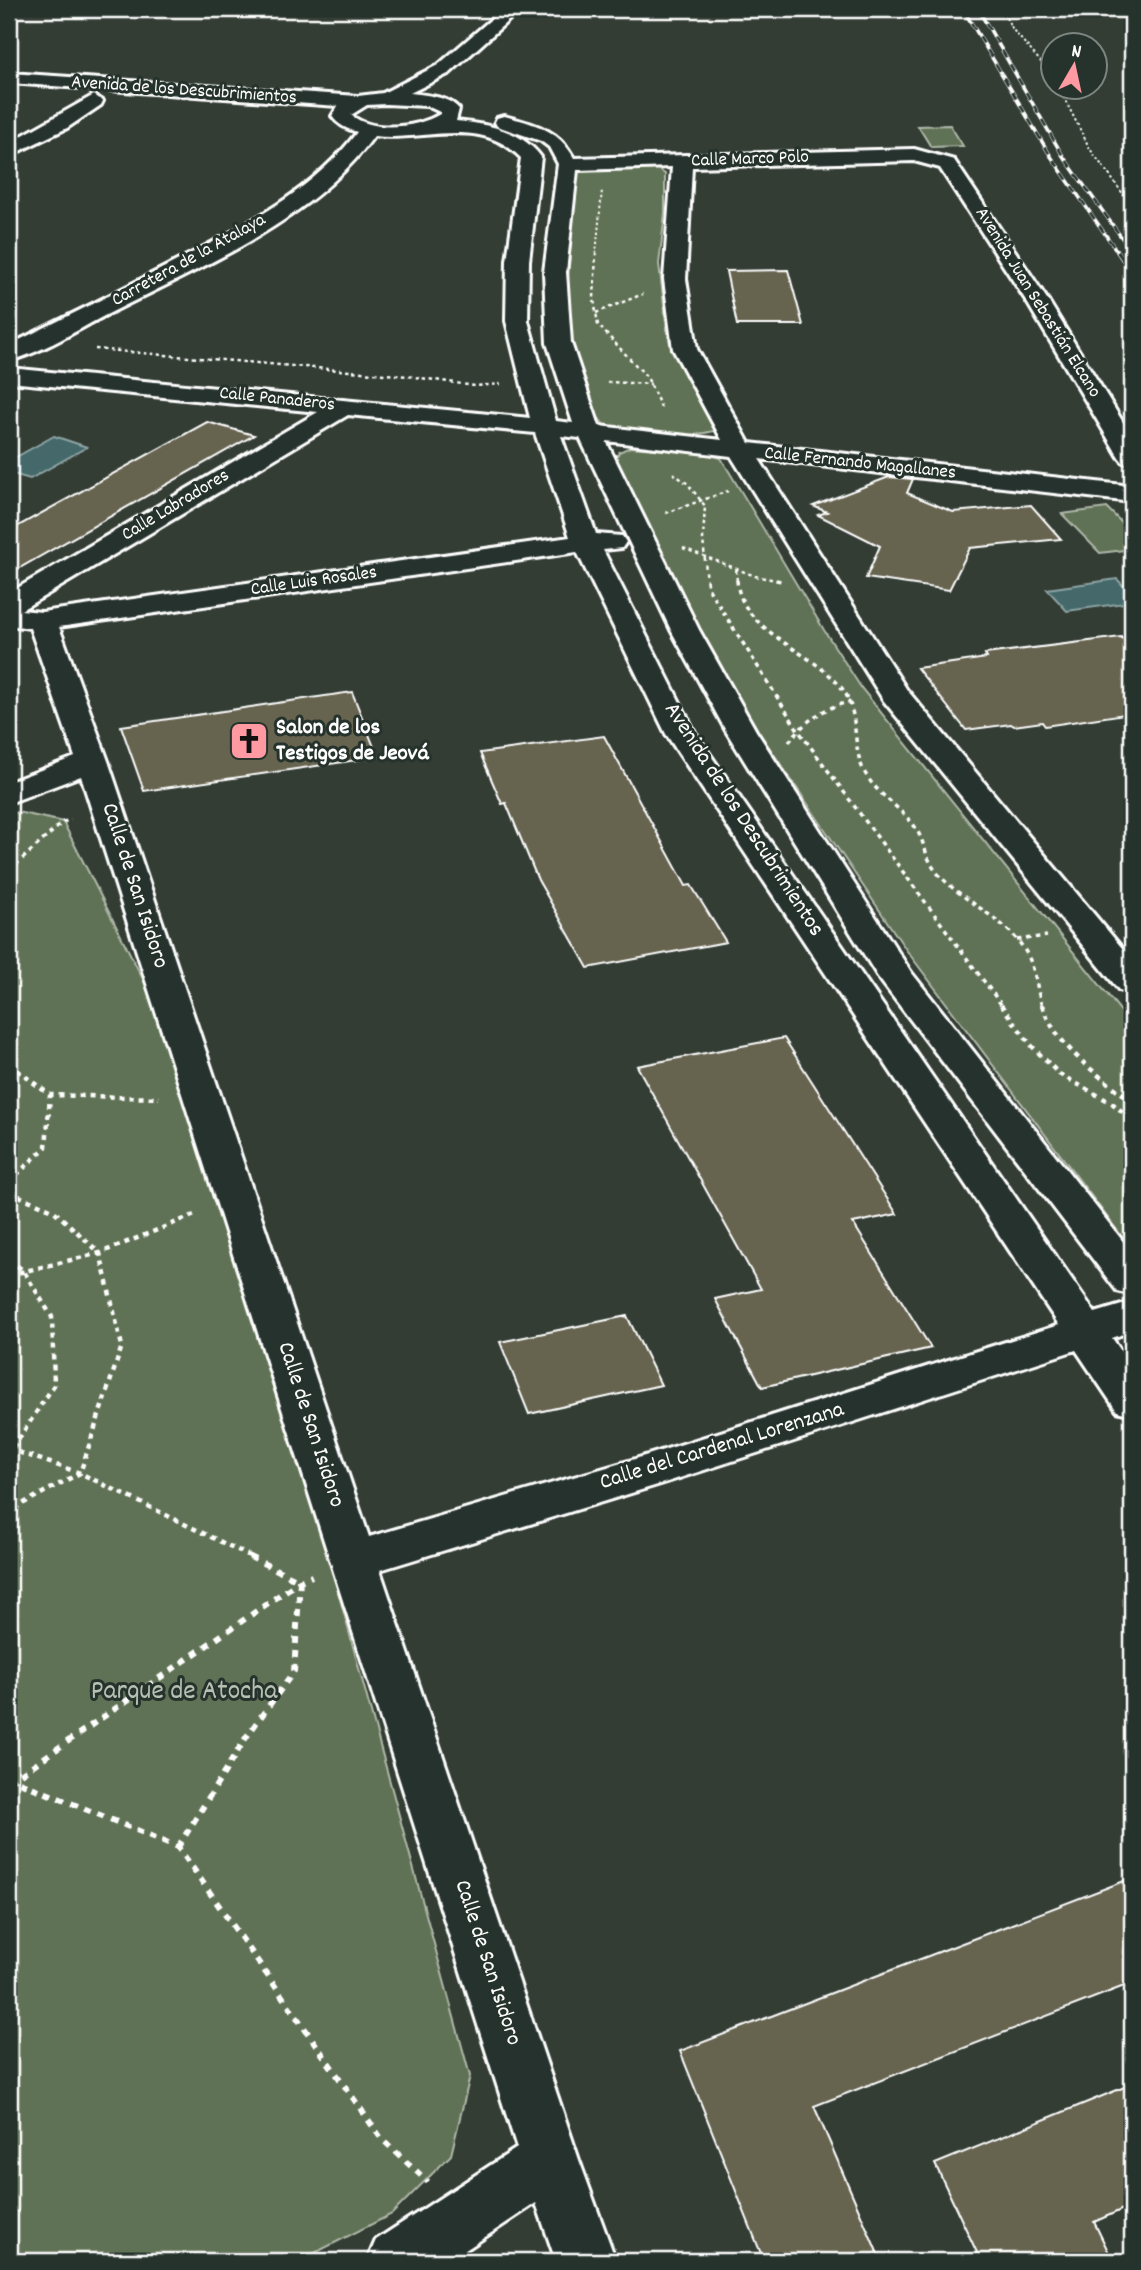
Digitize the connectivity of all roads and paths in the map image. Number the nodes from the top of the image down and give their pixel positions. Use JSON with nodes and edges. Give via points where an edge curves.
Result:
{"nodes":[{"id":1,"x":513,"y":9,"type":"edge"},
{"id":2,"x":1001,"y":9,"type":"edge"},
{"id":3,"x":1040,"y":61,"type":"edge"},
{"id":4,"x":444,"y":69,"type":"junction"},
{"id":5,"x":9,"y":78,"type":"edge"},
{"id":6,"x":9,"y":87,"type":"edge"},
{"id":7,"x":9,"y":94,"type":"edge"},
{"id":8,"x":387,"y":98,"type":"junction"},
{"id":9,"x":94,"y":101,"type":"junction"},
{"id":10,"x":360,"y":102,"type":"junction"},
{"id":11,"x":1066,"y":102,"type":"edge"},
{"id":12,"x":227,"y":104,"type":"junction"},
{"id":13,"x":445,"y":107,"type":"junction"},
{"id":14,"x":342,"y":118,"type":"junction"},
{"id":15,"x":432,"y":126,"type":"junction"},
{"id":16,"x":369,"y":129,"type":"junction"},
{"id":17,"x":392,"y":131,"type":"junction"},
{"id":18,"x":357,"y":149,"type":"junction"},
{"id":19,"x":9,"y":150,"type":"edge"},
{"id":20,"x":932,"y":158,"type":"joint"},
{"id":21,"x":682,"y":162,"type":"junction"},
{"id":22,"x":620,"y":163,"type":"junction"},
{"id":23,"x":568,"y":164,"type":"junction"},
{"id":24,"x":1132,"y":206,"type":"edge"},
{"id":25,"x":676,"y":290,"type":"junction"},
{"id":26,"x":596,"y":313,"type":"junction"},
{"id":27,"x":557,"y":315,"type":"junction"},
{"id":28,"x":42,"y":338,"type":"junction"},
{"id":29,"x":9,"y":354,"type":"edge"},
{"id":30,"x":9,"y":375,"type":"edge"},
{"id":31,"x":571,"y":380,"type":"junction"},
{"id":32,"x":531,"y":382,"type":"junction"},
{"id":33,"x":652,"y":384,"type":"junction"},
{"id":34,"x":344,"y":407,"type":"junction"},
{"id":35,"x":545,"y":427,"type":"junction"},
{"id":36,"x":589,"y":432,"type":"junction"},
{"id":37,"x":660,"y":441,"type":"junction"},
{"id":38,"x":741,"y":451,"type":"junction"},
{"id":39,"x":1132,"y":457,"type":"edge"},
{"id":40,"x":1132,"y":494,"type":"edge"},
{"id":41,"x":586,"y":543,"type":"junction"},
{"id":42,"x":642,"y":545,"type":"junction"},
{"id":43,"x":705,"y":556,"type":"junction"},
{"id":44,"x":736,"y":570,"type":"junction"},
{"id":45,"x":822,"y":579,"type":"junction"},
{"id":46,"x":20,"y":614,"type":"edge"},
{"id":47,"x":895,"y":695,"type":"junction"},
{"id":48,"x":850,"y":702,"type":"junction"},
{"id":49,"x":798,"y":730,"type":"junction"},
{"id":50,"x":751,"y":748,"type":"junction"},
{"id":51,"x":92,"y":761,"type":"junction"},
{"id":52,"x":9,"y":793,"type":"edge"},
{"id":53,"x":108,"y":807,"type":"junction"},
{"id":54,"x":9,"y":871,"type":"edge"},
{"id":55,"x":1132,"y":982,"type":"edge"},
{"id":56,"x":9,"y":1064,"type":"edge"},
{"id":57,"x":50,"y":1095,"type":"junction"},
{"id":58,"x":204,"y":1099,"type":"junction"},
{"id":59,"x":1132,"y":1101,"type":"edge"},
{"id":60,"x":1132,"y":1120,"type":"edge"},
{"id":61,"x":9,"y":1182,"type":"edge"},
{"id":62,"x":9,"y":1192,"type":"edge"},
{"id":63,"x":236,"y":1199,"type":"junction"},
{"id":64,"x":100,"y":1253,"type":"junction"},
{"id":65,"x":9,"y":1259,"type":"edge"},
{"id":66,"x":23,"y":1270,"type":"junction"},
{"id":67,"x":9,"y":1275,"type":"edge"},
{"id":68,"x":1132,"y":1281,"type":"edge"},
{"id":69,"x":1132,"y":1316,"type":"edge"},
{"id":70,"x":1087,"y":1331,"type":"junction"},
{"id":71,"x":1132,"y":1400,"type":"edge"},
{"id":72,"x":10,"y":1451,"type":"edge"},
{"id":73,"x":80,"y":1473,"type":"junction"},
{"id":74,"x":9,"y":1511,"type":"edge"},
{"id":75,"x":356,"y":1559,"type":"junction"},
{"id":76,"x":300,"y":1581,"type":"junction"},
{"id":77,"x":10,"y":1778,"type":"edge"},
{"id":78,"x":178,"y":1847,"type":"junction"},
{"id":79,"x":550,"y":2160,"type":"junction"},
{"id":80,"x":465,"y":2216,"type":"junction"},
{"id":81,"x":397,"y":2261,"type":"edge"},
{"id":82,"x":586,"y":2261,"type":"edge"}],
"edges":[{"from":1,"to":4,"type":"street"},
{"from":2,"to":3,"type":"path"},
{"from":4,"to":8,"type":"street"},
{"from":4,"to":13,"type":"street"},
{"from":5,"to":10,"type":"street","name":"Avenida de los Descubrimientos"},
{"from":6,"to":12,"type":"street","name":"Avenida de los Descubrimientos"},
{"from":7,"to":9,"type":"street","name":"Avenida de los Descubrimientos"},
{"from":8,"to":10,"type":"street","name":"Avenida de los Descubrimientos"},
{"from":8,"to":13,"type":"street","via":[[417,99]]},
{"from":9,"to":12,"type":"street","name":"Avenida de los Descubrimientos","via":[[208,109]]},
{"from":9,"to":19,"type":"street"},
{"from":10,"to":14,"type":"street","via":[[345,109]]},
{"from":11,"to":24,"type":"path","via":[[1090,149]]},
{"from":12,"to":14,"type":"street","name":"Avenida de los Descubrimientos","via":[[314,111]]},
{"from":13,"to":15,"type":"street","via":[[449,117]]},
{"from":13,"to":23,"type":"street","via":[[548,137]]},
{"from":14,"to":16,"type":"street","name":"Avenida de los Descubrimientos"},
{"from":15,"to":17,"type":"street"},
{"from":15,"to":32,"type":"street","name":"Avenida de los Descubrimientos","via":[[500,136],[519,145],[531,158],[518,261],[517,321]]},
{"from":16,"to":17,"type":"street","name":"Avenida de los Descubrimientos"},
{"from":16,"to":18,"type":"street","name":"Carretera de la Atalaya"},
{"from":17,"to":18,"type":"street","name":"Carretera de la Atalaya"},
{"from":18,"to":28,"type":"street","name":"Carretera de la Atalaya","via":[[337,169],[237,238]]},
{"from":20,"to":21,"type":"street","name":"Calle Marco Polo"},
{"from":20,"to":39,"type":"street","name":"Avenida Juan Sebastián Elcano","via":[[947,164],[966,190]]},
{"from":21,"to":22,"type":"street","name":"Calle Marco Polo"},
{"from":21,"to":25,"type":"street"},
{"from":22,"to":23,"type":"street","name":"Calle Marco Polo"},
{"from":22,"to":26,"type":"path","via":[[618,173],[602,188]]},
{"from":23,"to":27,"type":"street","name":"Avenida de los Descubrimientos","via":[[555,272]]},
{"from":25,"to":26,"type":"path","via":[[654,290]]},
{"from":25,"to":38,"type":"street","via":[[685,349]]},
{"from":26,"to":27,"type":"path"},
{"from":26,"to":33,"type":"path","via":[[597,323],[614,347]]},
{"from":27,"to":31,"type":"street","name":"Avenida de los Descubrimientos","via":[[559,342]]},
{"from":28,"to":29,"type":"street","name":"Carretera de la Atalaya"},
{"from":28,"to":32,"type":"path","via":[[90,348],[475,386]]},
{"from":30,"to":34,"type":"street","name":"Calle Panaderos"},
{"from":31,"to":33,"type":"path"},
{"from":31,"to":36,"type":"street","name":"Avenida de los Descubrimientos"},
{"from":32,"to":35,"type":"street","name":"Avenida de los Descubrimientos"},
{"from":33,"to":37,"type":"path","via":[[663,413]]},
{"from":34,"to":35,"type":"street","name":"Calle Panaderos"},
{"from":34,"to":46,"type":"street","name":"Calle Labradores"},
{"from":35,"to":36,"type":"street","name":"Calle Panaderos"},
{"from":35,"to":41,"type":"street","name":"Avenida de los Descubrimientos"},
{"from":36,"to":37,"type":"street","name":"Calle Fernando Magallanes"},
{"from":36,"to":42,"type":"street","name":"Avenida de los Descubrimientos"},
{"from":37,"to":38,"type":"street","name":"Calle Fernando Magallanes"},
{"from":37,"to":43,"type":"path","via":[[654,458],[688,484],[705,506]]},
{"from":38,"to":40,"type":"street","name":"Calle Fernando Magallanes"},
{"from":38,"to":45,"type":"street"},
{"from":41,"to":42,"type":"street","name":"Calle Luis Rosales"},
{"from":41,"to":46,"type":"street","name":"Calle Luis Rosales"},
{"from":41,"to":70,"type":"street","name":"Avenida de los Descubrimientos","via":[[681,734]]},
{"from":42,"to":43,"type":"path","via":[[681,548]]},
{"from":42,"to":50,"type":"street","name":"Avenida de los Descubrimientos"},
{"from":43,"to":44,"type":"path"},
{"from":43,"to":49,"type":"path","via":[[708,588]]},
{"from":44,"to":45,"type":"path","via":[[781,581]]},
{"from":44,"to":48,"type":"path","via":[[740,598],[749,611],[831,676]]},
{"from":45,"to":47,"type":"street"},
{"from":46,"to":51,"type":"street","name":"Calle de San Isidoro"},
{"from":47,"to":48,"type":"path"},
{"from":47,"to":55,"type":"street"},
{"from":48,"to":49,"type":"path","via":[[810,719]]},
{"from":48,"to":59,"type":"path","via":[[864,771],[888,801],[916,825],[931,866],[1012,934],[1027,953],[1036,992],[1064,1042]]},
{"from":49,"to":50,"type":"path","via":[[788,744]]},
{"from":49,"to":60,"type":"path","via":[[1031,1045],[1059,1074],[1112,1103]]},
{"from":50,"to":68,"type":"street","name":"Avenida de los Descubrimientos","via":[[896,977]]},
{"from":51,"to":52,"type":"street"},
{"from":51,"to":53,"type":"street","name":"Calle de San Isidoro"},
{"from":53,"to":54,"type":"path","via":[[63,822]]},
{"from":53,"to":58,"type":"street","name":"Calle de San Isidoro"},
{"from":56,"to":57,"type":"path"},
{"from":57,"to":58,"type":"path"},
{"from":57,"to":61,"type":"path","via":[[47,1147]]},
{"from":58,"to":63,"type":"street","name":"Calle de San Isidoro"},
{"from":62,"to":64,"type":"path","via":[[53,1210]]},
{"from":63,"to":64,"type":"path"},
{"from":63,"to":75,"type":"street","name":"Calle de San Isidoro"},
{"from":64,"to":66,"type":"path"},
{"from":64,"to":73,"type":"path","via":[[122,1346]]},
{"from":65,"to":66,"type":"path"},
{"from":66,"to":67,"type":"path"},
{"from":66,"to":72,"type":"path","via":[[52,1317],[54,1385]]},
{"from":69,"to":70,"type":"street","name":"Calle del Cardenal Lorenzana"},
{"from":70,"to":71,"type":"street","name":"Avenida de los Descubrimientos"},
{"from":70,"to":75,"type":"street","name":"Calle del Cardenal Lorenzana"},
{"from":72,"to":73,"type":"path"},
{"from":73,"to":74,"type":"path"},
{"from":73,"to":76,"type":"path"},
{"from":75,"to":76,"type":"path"},
{"from":75,"to":79,"type":"street","name":"Calle de San Isidoro"},
{"from":76,"to":77,"type":"path"},
{"from":76,"to":78,"type":"path","via":[[294,1671]]},
{"from":77,"to":78,"type":"path"},
{"from":78,"to":80,"type":"path","via":[[381,2138]]},
{"from":79,"to":80,"type":"street"},
{"from":79,"to":82,"type":"street","name":"Calle de San Isidoro"},
{"from":80,"to":81,"type":"street"}]}
